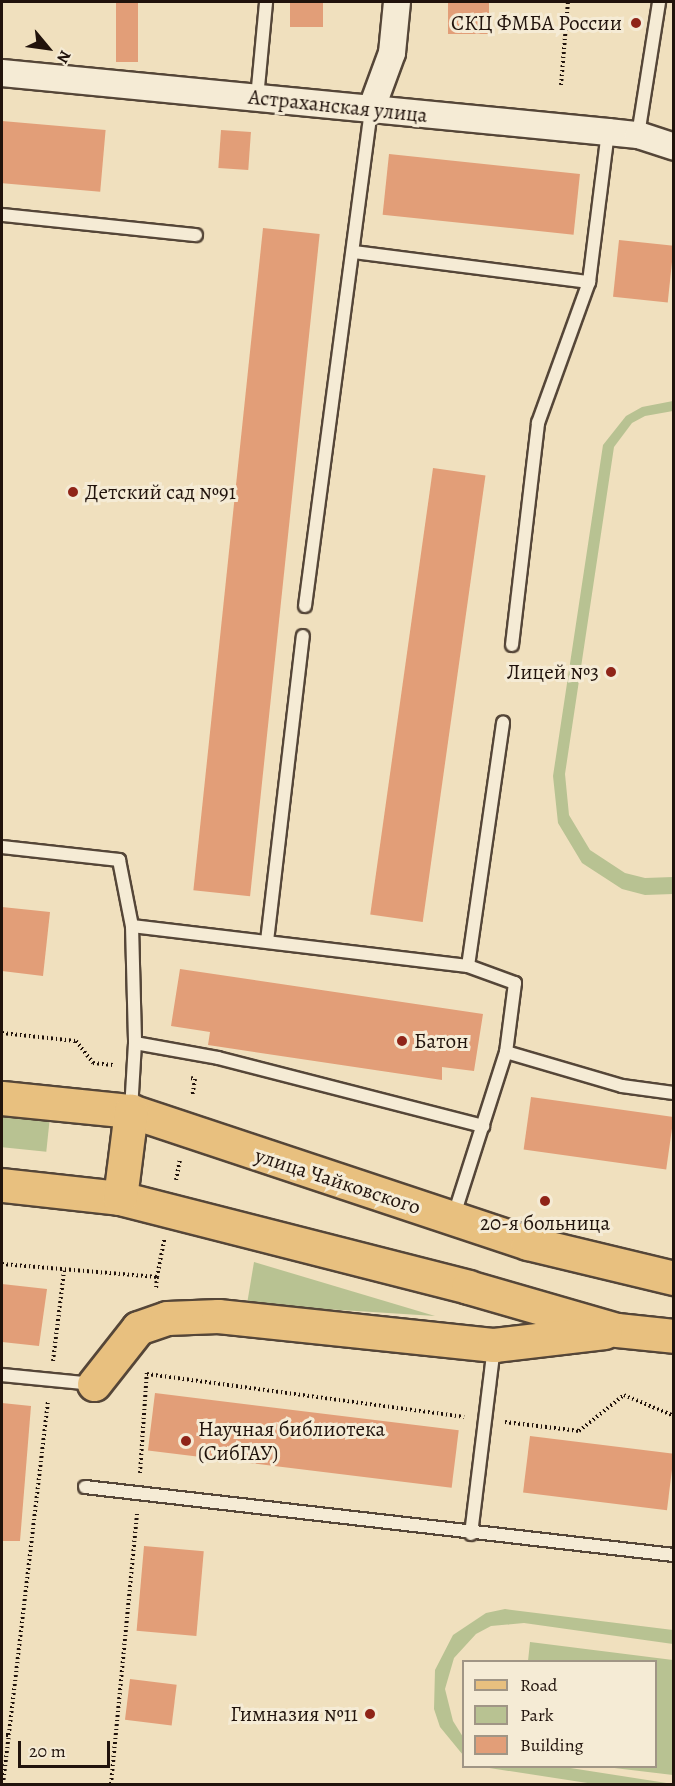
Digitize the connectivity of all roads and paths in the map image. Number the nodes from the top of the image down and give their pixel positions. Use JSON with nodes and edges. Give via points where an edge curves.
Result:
{"nodes":[{"id":1,"x":266,"y":2,"type":"edge"},
{"id":2,"x":397,"y":2,"type":"edge"},
{"id":3,"x":568,"y":2,"type":"edge"},
{"id":4,"x":659,"y":2,"type":"edge"},
{"id":5,"x":2,"y":73,"type":"edge"},
{"id":6,"x":561,"y":85,"type":"dead end"},
{"id":7,"x":257,"y":98,"type":"junction"},
{"id":8,"x":371,"y":110,"type":"junction"},
{"id":9,"x":608,"y":132,"type":"junction"},
{"id":10,"x":638,"y":135,"type":"junction"},
{"id":11,"x":674,"y":147,"type":"edge"},
{"id":12,"x":2,"y":215,"type":"edge"},
{"id":13,"x":196,"y":235,"type":"dead end"},
{"id":14,"x":354,"y":252,"type":"junction"},
{"id":15,"x":589,"y":282,"type":"junction"},
{"id":16,"x":305,"y":606,"type":"dead end"},
{"id":17,"x":303,"y":636,"type":"dead end"},
{"id":18,"x":512,"y":645,"type":"dead end"},
{"id":19,"x":503,"y":722,"type":"dead end"},
{"id":20,"x":2,"y":847,"type":"edge"},
{"id":21,"x":132,"y":926,"type":"junction"},
{"id":22,"x":267,"y":941,"type":"junction"},
{"id":23,"x":468,"y":966,"type":"junction"},
{"id":24,"x":2,"y":1033,"type":"edge"},
{"id":25,"x":135,"y":1043,"type":"junction"},
{"id":26,"x":506,"y":1052,"type":"junction"},
{"id":27,"x":133,"y":1066,"type":"junction"},
{"id":28,"x":674,"y":1093,"type":"edge"},
{"id":29,"x":2,"y":1098,"type":"edge"},
{"id":30,"x":131,"y":1111,"type":"junction"},
{"id":31,"x":483,"y":1126,"type":"junction"},
{"id":32,"x":2,"y":1185,"type":"edge"},
{"id":33,"x":120,"y":1198,"type":"junction"},
{"id":34,"x":452,"y":1219,"type":"junction"},
{"id":35,"x":2,"y":1264,"type":"edge"},
{"id":36,"x":674,"y":1278,"type":"edge"},
{"id":37,"x":618,"y":1330,"type":"junction"},
{"id":38,"x":674,"y":1336,"type":"edge"},
{"id":39,"x":494,"y":1345,"type":"junction"},
{"id":40,"x":2,"y":1375,"type":"edge"},
{"id":41,"x":50,"y":1380,"type":"junction"},
{"id":42,"x":94,"y":1384,"type":"joint"},
{"id":43,"x":674,"y":1416,"type":"edge"},
{"id":44,"x":487,"y":1420,"type":"junction"},
{"id":45,"x":85,"y":1486,"type":"dead end"},
{"id":46,"x":139,"y":1496,"type":"junction"},
{"id":47,"x":471,"y":1534,"type":"junction"},
{"id":48,"x":674,"y":1555,"type":"edge"},
{"id":49,"x":2,"y":1735,"type":"edge"},
{"id":50,"x":8,"y":1735,"type":"junction"},
{"id":51,"x":3,"y":1785,"type":"edge"},
{"id":52,"x":111,"y":1785,"type":"edge"}],
"edges":[{"from":1,"to":7,"type":"lane"},
{"from":2,"to":8,"type":"street","via":[[392,53]]},
{"from":3,"to":6,"type":"path"},
{"from":4,"to":10,"type":"lane"},
{"from":5,"to":7,"type":"street","name":"Астраханская улица"},
{"from":7,"to":8,"type":"street","name":"Астраханская улица"},
{"from":8,"to":9,"type":"street","name":"Астраханская улица"},
{"from":8,"to":14,"type":"lane"},
{"from":9,"to":10,"type":"street","name":"Астраханская улица"},
{"from":9,"to":15,"type":"lane"},
{"from":10,"to":11,"type":"street","name":"Астраханская улица"},
{"from":12,"to":13,"type":"lane"},
{"from":14,"to":15,"type":"lane"},
{"from":14,"to":16,"type":"lane"},
{"from":15,"to":18,"type":"lane","via":[[538,423]]},
{"from":17,"to":22,"type":"lane"},
{"from":19,"to":23,"type":"lane"},
{"from":20,"to":21,"type":"lane","via":[[119,861]]},
{"from":21,"to":22,"type":"lane"},
{"from":21,"to":25,"type":"lane"},
{"from":22,"to":23,"type":"lane"},
{"from":23,"to":26,"type":"lane","via":[[515,984]]},
{"from":24,"to":27,"type":"path","via":[[76,1041],[93,1063]]},
{"from":25,"to":27,"type":"lane"},
{"from":25,"to":31,"type":"lane","via":[[218,1058]]},
{"from":26,"to":28,"type":"lane","via":[[622,1086]]},
{"from":26,"to":31,"type":"lane"},
{"from":27,"to":30,"type":"lane"},
{"from":29,"to":30,"type":"main road","name":"улица Чайковского"},
{"from":30,"to":33,"type":"main road"},
{"from":30,"to":34,"type":"main road","name":"улица Чайковского"},
{"from":31,"to":34,"type":"lane"},
{"from":32,"to":33,"type":"main road"},
{"from":33,"to":37,"type":"main road","via":[[468,1287]]},
{"from":34,"to":36,"type":"main road","name":"улица Чайковского","via":[[617,1267]]},
{"from":35,"to":41,"type":"path","via":[[64,1271]]},
{"from":37,"to":38,"type":"main road"},
{"from":37,"to":39,"type":"main road"},
{"from":39,"to":42,"type":"main road","via":[[218,1316],[167,1318],[138,1328]]},
{"from":39,"to":44,"type":"lane"},
{"from":40,"to":41,"type":"lane"},
{"from":41,"to":42,"type":"lane"},
{"from":41,"to":50,"type":"path"},
{"from":43,"to":44,"type":"path","via":[[624,1395],[579,1431]]},
{"from":44,"to":46,"type":"path","via":[[147,1374]]},
{"from":44,"to":47,"type":"lane"},
{"from":45,"to":46,"type":"lane"},
{"from":46,"to":47,"type":"lane"},
{"from":46,"to":52,"type":"path"},
{"from":47,"to":48,"type":"lane"},
{"from":49,"to":50,"type":"path"},
{"from":50,"to":51,"type":"path"}]}
